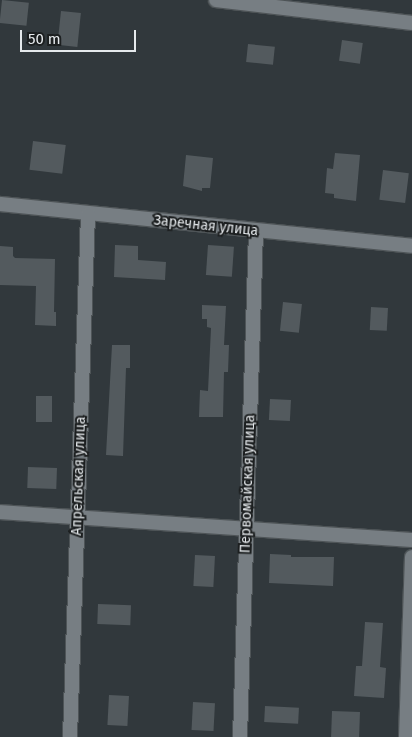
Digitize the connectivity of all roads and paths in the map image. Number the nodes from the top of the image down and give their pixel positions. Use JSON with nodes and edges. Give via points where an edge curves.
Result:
{"nodes":[{"id":1,"x":216,"y":0,"type":"edge"},
{"id":2,"x":412,"y":23,"type":"edge"},
{"id":3,"x":0,"y":204,"type":"edge"},
{"id":4,"x":88,"y":214,"type":"junction"},
{"id":5,"x":256,"y":231,"type":"junction"},
{"id":6,"x":412,"y":246,"type":"edge"},
{"id":7,"x":0,"y":512,"type":"edge"},
{"id":8,"x":247,"y":528,"type":"junction"},
{"id":9,"x":412,"y":540,"type":"edge"},
{"id":10,"x":412,"y":557,"type":"edge"},
{"id":11,"x":70,"y":737,"type":"edge"},
{"id":12,"x":240,"y":737,"type":"edge"},
{"id":13,"x":406,"y":737,"type":"edge"}],
"edges":[{"from":1,"to":2,"type":"street"},
{"from":3,"to":4,"type":"street","name":"Заречная улица"},
{"from":4,"to":5,"type":"street","name":"Заречная улица"},
{"from":4,"to":11,"type":"street","name":"Апрельская улица"},
{"from":5,"to":6,"type":"street","name":"Заречная улица"},
{"from":5,"to":8,"type":"street","name":"Первомайская улица"},
{"from":7,"to":8,"type":"street"},
{"from":8,"to":9,"type":"street"},
{"from":8,"to":12,"type":"street","name":"Первомайская улица"},
{"from":10,"to":13,"type":"street"}]}
